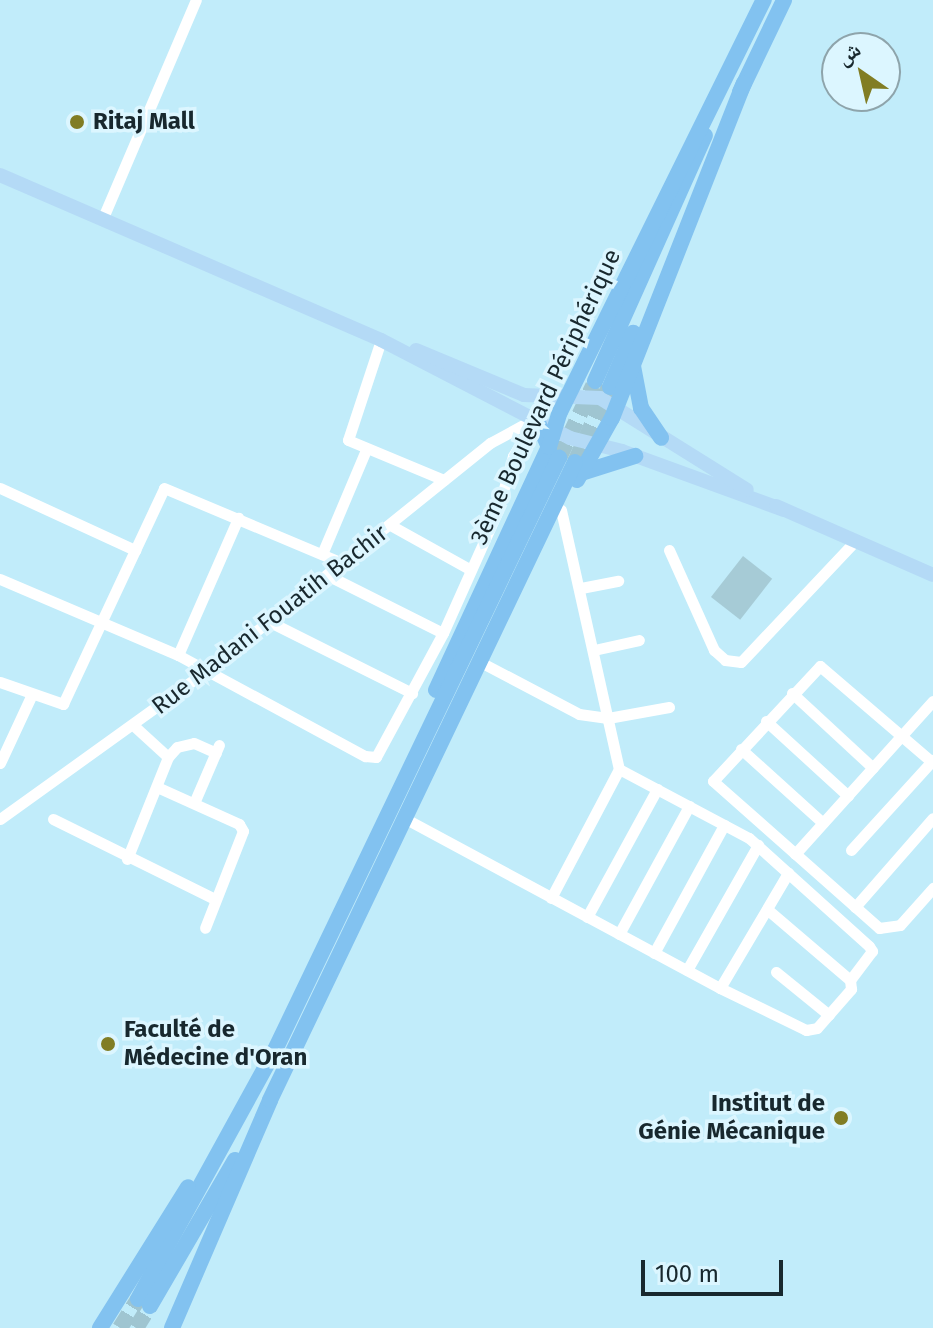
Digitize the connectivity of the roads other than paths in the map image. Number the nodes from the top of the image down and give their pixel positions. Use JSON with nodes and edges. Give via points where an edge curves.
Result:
{"nodes":[{"id":1,"x":196,"y":0,"type":"edge"},
{"id":2,"x":764,"y":0,"type":"edge"},
{"id":3,"x":784,"y":0,"type":"edge"},
{"id":4,"x":737,"y":79,"type":"junction"},
{"id":5,"x":0,"y":175,"type":"edge"},
{"id":6,"x":102,"y":220,"type":"junction"},
{"id":7,"x":381,"y":340,"type":"junction"},
{"id":8,"x":632,"y":363,"type":"junction"},
{"id":9,"x":602,"y":384,"type":"tunnel mouth"},
{"id":10,"x":570,"y":394,"type":"junction"},
{"id":11,"x":615,"y":407,"type":"junction"},
{"id":12,"x":536,"y":418,"type":"junction"},
{"id":13,"x":554,"y":429,"type":"junction"},
{"id":14,"x":661,"y":438,"type":"junction"},
{"id":15,"x":490,"y":443,"type":"junction"},
{"id":16,"x":597,"y":445,"type":"junction"},
{"id":17,"x":366,"y":450,"type":"junction"},
{"id":18,"x":635,"y":456,"type":"junction"},
{"id":19,"x":566,"y":460,"type":"junction"},
{"id":20,"x":512,"y":461,"type":"junction"},
{"id":21,"x":444,"y":480,"type":"junction"},
{"id":22,"x":0,"y":488,"type":"edge"},
{"id":23,"x":561,"y":510,"type":"junction"},
{"id":24,"x":784,"y":510,"type":"junction"},
{"id":25,"x":238,"y":518,"type":"junction"},
{"id":26,"x":392,"y":526,"type":"junction"},
{"id":27,"x":855,"y":541,"type":"junction"},
{"id":28,"x":135,"y":550,"type":"junction"},
{"id":29,"x":669,"y":550,"type":"dead end"},
{"id":30,"x":322,"y":554,"type":"junction"},
{"id":31,"x":345,"y":564,"type":"junction"},
{"id":32,"x":471,"y":570,"type":"junction"},
{"id":33,"x":933,"y":575,"type":"edge"},
{"id":34,"x":329,"y":576,"type":"junction"},
{"id":35,"x":0,"y":579,"type":"edge"},
{"id":36,"x":618,"y":581,"type":"dead end"},
{"id":37,"x":581,"y":588,"type":"junction"},
{"id":38,"x":101,"y":622,"type":"junction"},
{"id":39,"x":270,"y":622,"type":"junction"},
{"id":40,"x":443,"y":633,"type":"junction"},
{"id":41,"x":639,"y":640,"type":"dead end"},
{"id":42,"x":594,"y":650,"type":"junction"},
{"id":43,"x":178,"y":655,"type":"junction"},
{"id":44,"x":486,"y":665,"type":"junction"},
{"id":45,"x":209,"y":669,"type":"junction"},
{"id":46,"x":0,"y":682,"type":"edge"},
{"id":47,"x":412,"y":693,"type":"junction"},
{"id":48,"x":792,"y":693,"type":"junction"},
{"id":49,"x":32,"y":694,"type":"junction"},
{"id":50,"x":933,"y":701,"type":"edge"},
{"id":51,"x":669,"y":707,"type":"dead end"},
{"id":52,"x":608,"y":718,"type":"junction"},
{"id":53,"x":766,"y":721,"type":"junction"},
{"id":54,"x":133,"y":725,"type":"junction"},
{"id":55,"x":902,"y":735,"type":"junction"},
{"id":56,"x":741,"y":749,"type":"junction"},
{"id":57,"x":168,"y":757,"type":"junction"},
{"id":58,"x":932,"y":761,"type":"edge"},
{"id":59,"x":0,"y":763,"type":"edge"},
{"id":60,"x":873,"y":768,"type":"junction"},
{"id":61,"x":619,"y":769,"type":"junction"},
{"id":62,"x":428,"y":770,"type":"junction"},
{"id":63,"x":157,"y":787,"type":"junction"},
{"id":64,"x":657,"y":789,"type":"junction"},
{"id":65,"x":848,"y":796,"type":"junction"},
{"id":66,"x":194,"y":803,"type":"junction"},
{"id":67,"x":689,"y":806,"type":"junction"},
{"id":68,"x":933,"y":818,"type":"edge"},
{"id":69,"x":0,"y":819,"type":"edge"},
{"id":70,"x":53,"y":819,"type":"dead end"},
{"id":71,"x":406,"y":819,"type":"junction"},
{"id":72,"x":823,"y":823,"type":"junction"},
{"id":73,"x":724,"y":825,"type":"junction"},
{"id":74,"x":758,"y":845,"type":"junction"},
{"id":75,"x":851,"y":850,"type":"dead end"},
{"id":76,"x":795,"y":854,"type":"junction"},
{"id":77,"x":127,"y":859,"type":"junction"},
{"id":78,"x":788,"y":873,"type":"junction"},
{"id":79,"x":933,"y":888,"type":"edge"},
{"id":80,"x":551,"y":898,"type":"junction"},
{"id":81,"x":215,"y":899,"type":"junction"},
{"id":82,"x":855,"y":907,"type":"junction"},
{"id":83,"x":767,"y":909,"type":"junction"},
{"id":84,"x":587,"y":917,"type":"junction"},
{"id":85,"x":205,"y":928,"type":"dead end"},
{"id":86,"x":619,"y":934,"type":"junction"},
{"id":87,"x":654,"y":953,"type":"junction"},
{"id":88,"x":687,"y":970,"type":"junction"},
{"id":89,"x":776,"y":972,"type":"dead end"},
{"id":90,"x":850,"y":980,"type":"junction"},
{"id":91,"x":720,"y":988,"type":"junction"},
{"id":92,"x":829,"y":1015,"type":"junction"},
{"id":93,"x":275,"y":1050,"type":"junction"},
{"id":94,"x":270,"y":1100,"type":"junction"},
{"id":95,"x":100,"y":1328,"type":"edge"},
{"id":96,"x":172,"y":1328,"type":"edge"}],
"edges":[{"from":1,"to":6,"type":"street"},
{"from":2,"to":4,"type":"highway","name":"3ème Boulevard Périphérique"},
{"from":3,"to":4,"type":"highway"},
{"from":4,"to":8,"type":"highway","via":[[704,194]]},
{"from":4,"to":9,"type":"highway"},
{"from":4,"to":10,"type":"highway","name":"3ème Boulevard Périphérique","via":[[674,154]]},
{"from":5,"to":6,"type":"main road"},
{"from":6,"to":7,"type":"main road"},
{"from":7,"to":10,"type":"main road","via":[[524,395]]},
{"from":7,"to":12,"type":"main road"},
{"from":7,"to":17,"type":"street","via":[[347,435]]},
{"from":8,"to":11,"type":"highway"},
{"from":8,"to":14,"type":"highway","via":[[641,408]]},
{"from":10,"to":11,"type":"main road","via":[[593,395]]},
{"from":10,"to":13,"type":"highway","name":"3ème Boulevard Périphérique"},
{"from":11,"to":14,"type":"main road"},
{"from":11,"to":16,"type":"highway"},
{"from":12,"to":13,"type":"main road"},
{"from":12,"to":15,"type":"street","name":"Rue Madani Fouatih Bachir"},
{"from":12,"to":19,"type":"highway"},
{"from":12,"to":20,"type":"street"},
{"from":13,"to":16,"type":"main road"},
{"from":13,"to":19,"type":"highway","name":"3ème Boulevard Périphérique"},
{"from":14,"to":24,"type":"main road"},
{"from":15,"to":20,"type":"street"},
{"from":15,"to":21,"type":"street","name":"Rue Madani Fouatih Bachir"},
{"from":16,"to":18,"type":"main road"},
{"from":16,"to":19,"type":"highway"},
{"from":17,"to":21,"type":"street"},
{"from":17,"to":30,"type":"street"},
{"from":18,"to":19,"type":"highway"},
{"from":18,"to":24,"type":"main road"},
{"from":19,"to":23,"type":"highway"},
{"from":19,"to":62,"type":"highway"},
{"from":19,"to":93,"type":"highway","name":"3ème Boulevard Périphérique","via":[[413,740],[385,821]]},
{"from":20,"to":32,"type":"street"},
{"from":21,"to":26,"type":"street","name":"Rue Madani Fouatih Bachir"},
{"from":22,"to":28,"type":"street"},
{"from":23,"to":37,"type":"street"},
{"from":23,"to":44,"type":"highway"},
{"from":24,"to":27,"type":"main road"},
{"from":25,"to":28,"type":"street","via":[[164,488]]},
{"from":25,"to":30,"type":"street"},
{"from":25,"to":43,"type":"street"},
{"from":26,"to":31,"type":"street","name":"Rue Madani Fouatih Bachir"},
{"from":26,"to":32,"type":"street"},
{"from":27,"to":29,"type":"street","via":[[741,662],[725,660],[714,650]]},
{"from":27,"to":33,"type":"main road"},
{"from":28,"to":38,"type":"street"},
{"from":30,"to":31,"type":"street"},
{"from":31,"to":34,"type":"street","name":"Rue Madani Fouatih Bachir"},
{"from":32,"to":40,"type":"street"},
{"from":34,"to":39,"type":"street","name":"Rue Madani Fouatih Bachir"},
{"from":34,"to":40,"type":"street"},
{"from":35,"to":38,"type":"street"},
{"from":36,"to":37,"type":"street"},
{"from":37,"to":42,"type":"street"},
{"from":38,"to":43,"type":"street"},
{"from":38,"to":49,"type":"street","via":[[63,704]]},
{"from":39,"to":45,"type":"street","name":"Rue Madani Fouatih Bachir"},
{"from":39,"to":47,"type":"street"},
{"from":40,"to":47,"type":"street"},
{"from":41,"to":42,"type":"street"},
{"from":42,"to":52,"type":"street"},
{"from":43,"to":45,"type":"street"},
{"from":44,"to":52,"type":"street","via":[[579,714]]},
{"from":44,"to":62,"type":"highway"},
{"from":45,"to":47,"type":"street","via":[[368,757],[382,753]]},
{"from":45,"to":54,"type":"street","name":"Rue Madani Fouatih Bachir"},
{"from":46,"to":49,"type":"street"},
{"from":48,"to":53,"type":"street"},
{"from":48,"to":55,"type":"street","via":[[822,667]]},
{"from":48,"to":60,"type":"street"},
{"from":49,"to":59,"type":"street"},
{"from":50,"to":55,"type":"street"},
{"from":51,"to":52,"type":"street"},
{"from":52,"to":61,"type":"street"},
{"from":53,"to":56,"type":"street"},
{"from":53,"to":65,"type":"street"},
{"from":54,"to":57,"type":"street"},
{"from":54,"to":69,"type":"street","name":"Rue Madani Fouatih Bachir"},
{"from":55,"to":58,"type":"street"},
{"from":55,"to":60,"type":"street"},
{"from":56,"to":72,"type":"street"},
{"from":56,"to":76,"type":"street","via":[[713,781]]},
{"from":57,"to":63,"type":"street"},
{"from":57,"to":66,"type":"street","via":[[177,747],[194,743],[217,749]]},
{"from":58,"to":75,"type":"street"},
{"from":60,"to":65,"type":"street"},
{"from":61,"to":64,"type":"street"},
{"from":61,"to":80,"type":"street"},
{"from":62,"to":71,"type":"highway"},
{"from":63,"to":66,"type":"street"},
{"from":63,"to":77,"type":"street"},
{"from":64,"to":67,"type":"street"},
{"from":64,"to":84,"type":"street"},
{"from":65,"to":72,"type":"street"},
{"from":66,"to":81,"type":"street","via":[[239,824],[243,831]]},
{"from":67,"to":73,"type":"street"},
{"from":67,"to":86,"type":"street"},
{"from":68,"to":82,"type":"street"},
{"from":70,"to":77,"type":"street"},
{"from":71,"to":80,"type":"street"},
{"from":71,"to":94,"type":"highway"},
{"from":72,"to":76,"type":"street"},
{"from":73,"to":74,"type":"street"},
{"from":73,"to":87,"type":"street"},
{"from":74,"to":78,"type":"street"},
{"from":74,"to":88,"type":"street"},
{"from":76,"to":82,"type":"street"},
{"from":77,"to":81,"type":"street"},
{"from":78,"to":83,"type":"street"},
{"from":78,"to":90,"type":"street","via":[[872,951]]},
{"from":79,"to":82,"type":"street","via":[[890,930],[879,928]]},
{"from":80,"to":84,"type":"street"},
{"from":81,"to":85,"type":"street"},
{"from":83,"to":90,"type":"street"},
{"from":83,"to":91,"type":"street"},
{"from":84,"to":86,"type":"street"},
{"from":86,"to":87,"type":"street"},
{"from":87,"to":88,"type":"street"},
{"from":88,"to":91,"type":"street"},
{"from":89,"to":92,"type":"street"},
{"from":90,"to":92,"type":"street","via":[[851,989]]},
{"from":91,"to":92,"type":"street","via":[[806,1030]]},
{"from":93,"to":94,"type":"highway","name":"3ème Boulevard Périphérique","via":[[144,1302]]},
{"from":93,"to":95,"type":"highway"},
{"from":94,"to":96,"type":"highway"}]}
